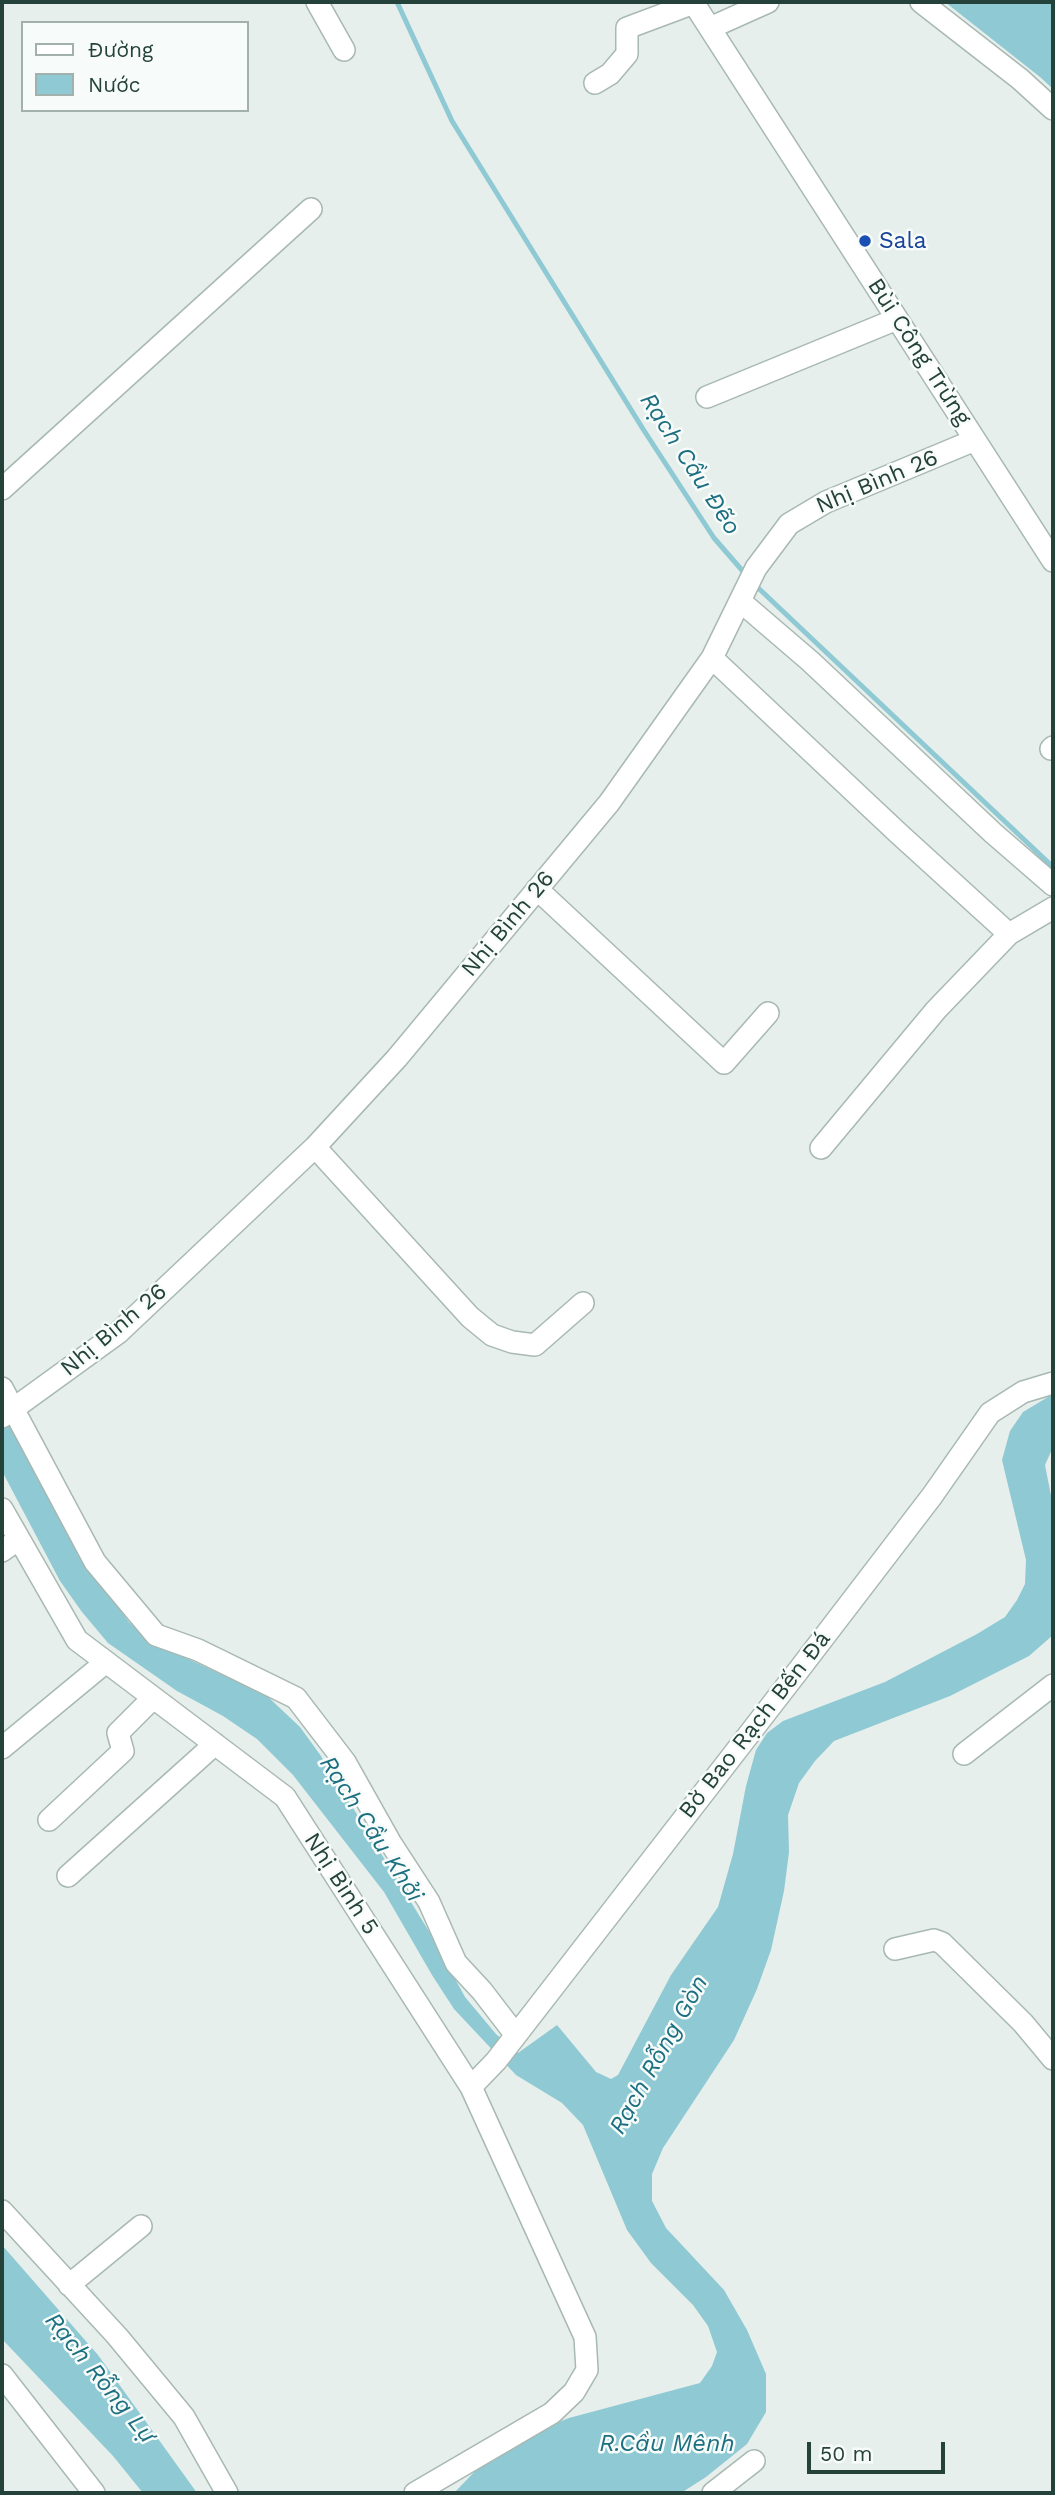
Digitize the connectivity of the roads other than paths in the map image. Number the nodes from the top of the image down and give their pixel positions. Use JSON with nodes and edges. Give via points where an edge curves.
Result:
{"nodes":[{"id":1,"x":317,"y":2,"type":"edge"},
{"id":2,"x":768,"y":2,"type":"edge"},
{"id":3,"x":921,"y":2,"type":"edge"},
{"id":4,"x":693,"y":3,"type":"edge"},
{"id":5,"x":710,"y":28,"type":"junction"},
{"id":6,"x":344,"y":50,"type":"dead end"},
{"id":7,"x":595,"y":83,"type":"dead end"},
{"id":8,"x":1053,"y":109,"type":"edge"},
{"id":9,"x":312,"y":209,"type":"dead end"},
{"id":10,"x":897,"y":319,"type":"junction"},
{"id":11,"x":707,"y":397,"type":"dead end"},
{"id":12,"x":975,"y":440,"type":"junction"},
{"id":13,"x":2,"y":489,"type":"edge"},
{"id":14,"x":1053,"y":561,"type":"edge"},
{"id":15,"x":742,"y":596,"type":"junction"},
{"id":16,"x":712,"y":658,"type":"junction"},
{"id":17,"x":1053,"y":885,"type":"edge"},
{"id":18,"x":537,"y":889,"type":"junction"},
{"id":19,"x":1053,"y":908,"type":"edge"},
{"id":20,"x":1009,"y":934,"type":"junction"},
{"id":21,"x":768,"y":1013,"type":"dead end"},
{"id":22,"x":315,"y":1147,"type":"junction"},
{"id":23,"x":821,"y":1148,"type":"dead end"},
{"id":24,"x":583,"y":1303,"type":"dead end"},
{"id":25,"x":1053,"y":1383,"type":"edge"},
{"id":26,"x":2,"y":1388,"type":"edge"},
{"id":27,"x":8,"y":1413,"type":"edge"},
{"id":28,"x":2,"y":1509,"type":"edge"},
{"id":29,"x":10,"y":1545,"type":"edge"},
{"id":30,"x":106,"y":1662,"type":"junction"},
{"id":31,"x":1053,"y":1685,"type":"edge"},
{"id":32,"x":153,"y":1698,"type":"junction"},
{"id":33,"x":215,"y":1744,"type":"junction"},
{"id":34,"x":2,"y":1748,"type":"edge"},
{"id":35,"x":964,"y":1754,"type":"dead end"},
{"id":36,"x":49,"y":1820,"type":"dead end"},
{"id":37,"x":68,"y":1877,"type":"dead end"},
{"id":38,"x":895,"y":1949,"type":"dead end"},
{"id":39,"x":513,"y":2038,"type":"junction"},
{"id":40,"x":1053,"y":2059,"type":"edge"},
{"id":41,"x":471,"y":2087,"type":"junction"},
{"id":42,"x":2,"y":2211,"type":"edge"},
{"id":43,"x":141,"y":2226,"type":"dead end"},
{"id":44,"x":69,"y":2284,"type":"junction"},
{"id":45,"x":2,"y":2375,"type":"edge"},
{"id":46,"x":754,"y":2461,"type":"dead end"},
{"id":47,"x":94,"y":2493,"type":"edge"},
{"id":48,"x":226,"y":2493,"type":"edge"},
{"id":49,"x":415,"y":2493,"type":"edge"},
{"id":50,"x":713,"y":2493,"type":"edge"}],
"edges":[{"from":1,"to":6,"type":"street"},
{"from":2,"to":5,"type":"street"},
{"from":3,"to":8,"type":"street"},
{"from":4,"to":5,"type":"street","name":"Bùi Công Trừng"},
{"from":4,"to":7,"type":"street","via":[[627,28],[627,54]]},
{"from":5,"to":10,"type":"street","name":"Bùi Công Trừng"},
{"from":9,"to":13,"type":"street"},
{"from":10,"to":11,"type":"street"},
{"from":10,"to":12,"type":"street","name":"Bùi Công Trừng"},
{"from":12,"to":14,"type":"street","name":"Bùi Công Trừng"},
{"from":12,"to":15,"type":"street","name":"Nhị Bình 26","via":[[806,512],[789,524],[756,568]]},
{"from":15,"to":16,"type":"street","name":"Nhị Bình 26"},
{"from":15,"to":17,"type":"street"},
{"from":16,"to":18,"type":"street","name":"Nhị Bình 26","via":[[609,803]]},
{"from":16,"to":20,"type":"street"},
{"from":18,"to":21,"type":"street","via":[[724,1063]]},
{"from":18,"to":22,"type":"street","name":"Nhị Bình 26","via":[[397,1058]]},
{"from":19,"to":20,"type":"street"},
{"from":20,"to":23,"type":"street","via":[[936,1010]]},
{"from":22,"to":24,"type":"street","via":[[470,1317],[492,1335],[535,1345]]},
{"from":22,"to":27,"type":"street","name":"Nhị Bình 26","via":[[118,1333]]},
{"from":25,"to":39,"type":"street","name":"Bờ Bao Rạch Bến Đá","via":[[1023,1392],[990,1413],[932,1496]]},
{"from":26,"to":27,"type":"street"},
{"from":27,"to":39,"type":"street","via":[[95,1562],[156,1635],[198,1650],[296,1698],[345,1762],[429,1902],[456,1963],[482,1991]]},
{"from":28,"to":29,"type":"street","name":"Nhị Bình 5"},
{"from":29,"to":30,"type":"street","name":"Nhị Bình 5","via":[[77,1640]]},
{"from":30,"to":32,"type":"street","name":"Nhị Bình 5"},
{"from":30,"to":34,"type":"street"},
{"from":31,"to":35,"type":"street"},
{"from":32,"to":33,"type":"street","name":"Nhị Bình 5"},
{"from":32,"to":36,"type":"street","via":[[118,1733],[123,1751]]},
{"from":33,"to":37,"type":"street"},
{"from":33,"to":41,"type":"street","name":"Nhị Bình 5","via":[[285,1797]]},
{"from":38,"to":40,"type":"street","via":[[942,1942]]},
{"from":39,"to":41,"type":"street","name":"Bờ Bao Rạch Bến Đá"},
{"from":41,"to":49,"type":"street","name":"Nhị Bình 5","via":[[585,2336],[587,2370],[574,2392],[551,2413]]},
{"from":42,"to":44,"type":"street"},
{"from":43,"to":44,"type":"street"},
{"from":44,"to":48,"type":"street","via":[[184,2417]]},
{"from":45,"to":47,"type":"street"},
{"from":46,"to":50,"type":"street"}]}
